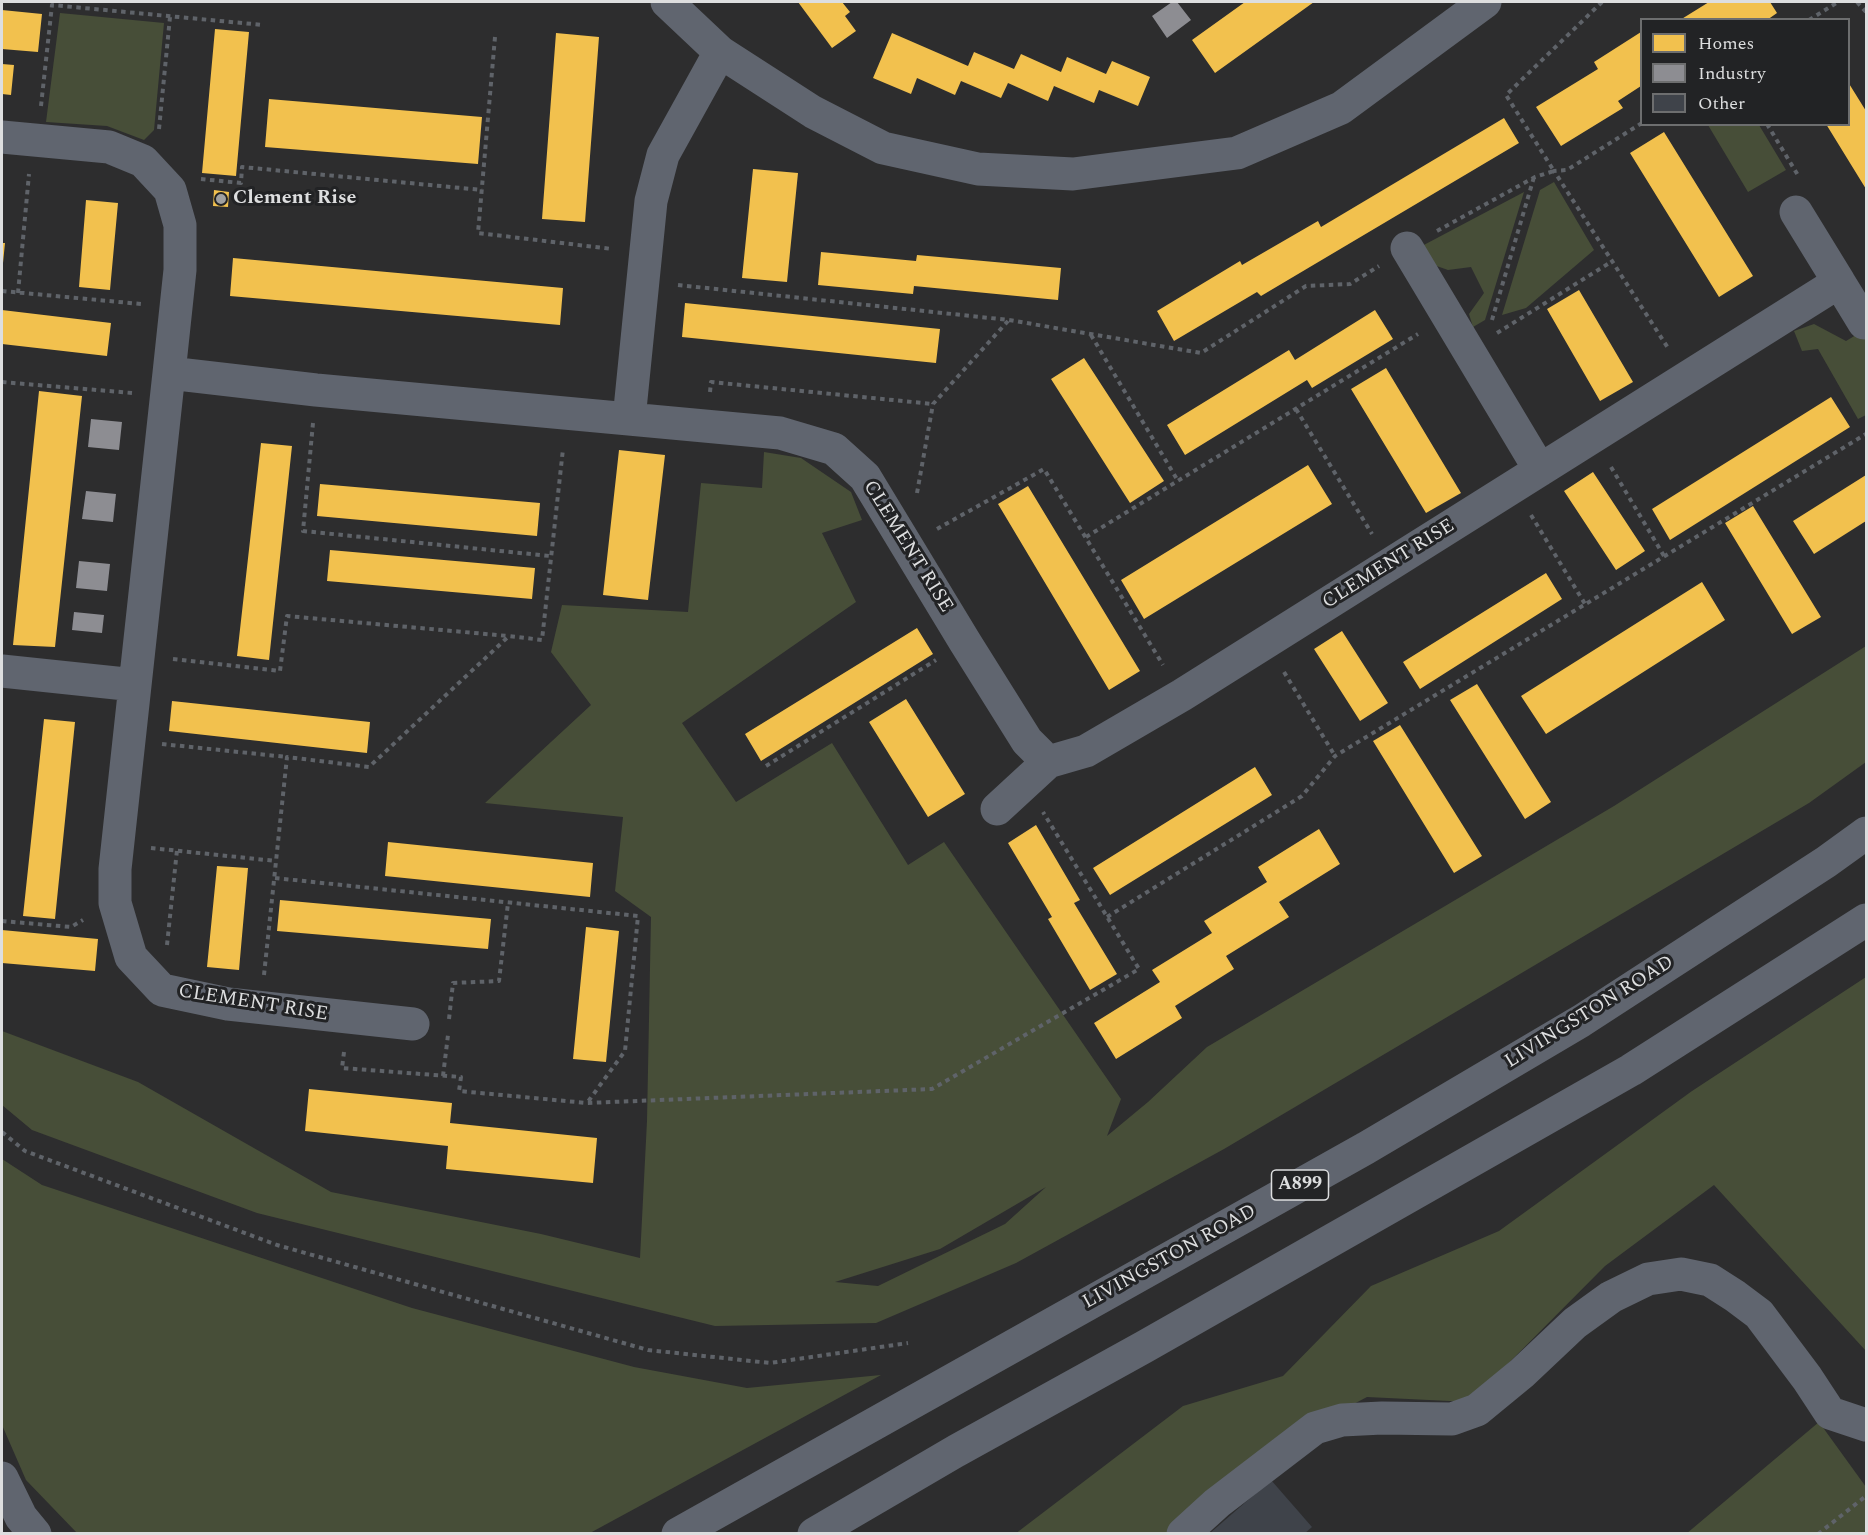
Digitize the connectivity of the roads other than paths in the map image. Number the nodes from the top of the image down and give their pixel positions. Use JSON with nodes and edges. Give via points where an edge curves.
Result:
{"nodes":[{"id":1,"x":667,"y":2,"type":"edge"},
{"id":2,"x":1485,"y":2,"type":"edge"},
{"id":3,"x":720,"y":51,"type":"junction"},
{"id":4,"x":24,"y":139,"type":"edge"},
{"id":5,"x":1796,"y":212,"type":"road end"},
{"id":6,"x":1407,"y":248,"type":"road end"},
{"id":7,"x":1839,"y":282,"type":"junction"},
{"id":8,"x":1864,"y":323,"type":"dead end"},
{"id":9,"x":168,"y":385,"type":"junction"},
{"id":10,"x":629,"y":419,"type":"junction"},
{"id":11,"x":1527,"y":478,"type":"junction"},
{"id":12,"x":137,"y":670,"type":"junction"},
{"id":13,"x":2,"y":671,"type":"edge"},
{"id":14,"x":1037,"y":773,"type":"junction"},
{"id":15,"x":997,"y":809,"type":"dead end"},
{"id":16,"x":1866,"y":833,"type":"edge"},
{"id":17,"x":1866,"y":920,"type":"edge"},
{"id":18,"x":413,"y":1024,"type":"dead end"},
{"id":19,"x":1866,"y":1425,"type":"edge"},
{"id":20,"x":2,"y":1478,"type":"edge"},
{"id":21,"x":35,"y":1533,"type":"edge"},
{"id":22,"x":678,"y":1533,"type":"edge"},
{"id":23,"x":814,"y":1533,"type":"edge"},
{"id":24,"x":1183,"y":1533,"type":"edge"}],
"edges":[{"from":1,"to":3,"type":"street"},
{"from":2,"to":3,"type":"street","via":[[1341,108],[1237,153],[1073,174],[978,169],[883,148],[813,112]]},
{"from":3,"to":10,"type":"street","via":[[663,155],[651,201]]},
{"from":4,"to":9,"type":"street","name":"CLEMENT RISE","via":[[109,147],[143,161],[170,190],[180,225],[180,270]]},
{"from":5,"to":7,"type":"street"},
{"from":6,"to":11,"type":"street","via":[[1446,316],[1477,346]]},
{"from":7,"to":8,"type":"street"},
{"from":7,"to":11,"type":"street","name":"CLEMENT RISE"},
{"from":9,"to":10,"type":"street","name":"CLEMENT RISE","via":[[316,390]]},
{"from":9,"to":12,"type":"street","name":"CLEMENT RISE"},
{"from":10,"to":14,"type":"street","name":"CLEMENT RISE","via":[[780,433],[834,449],[866,477],[1027,741]]},
{"from":11,"to":14,"type":"street","name":"CLEMENT RISE","via":[[1182,695],[1086,751]]},
{"from":12,"to":13,"type":"street"},
{"from":12,"to":18,"type":"street","name":"CLEMENT RISE","via":[[115,903],[131,957],[162,990],[228,1004]]},
{"from":14,"to":15,"type":"street","name":"CLEMENT RISE"},
{"from":16,"to":22,"type":"street","name":"LIVINGSTON ROAD","number":"A899","via":[[1581,1021],[1386,1136]]},
{"from":17,"to":23,"type":"street","via":[[1631,1070]]},
{"from":19,"to":24,"type":"street","via":[[1830,1413],[1759,1314],[1735,1296],[1710,1280],[1682,1274],[1648,1279],[1611,1297],[1575,1323],[1477,1410],[1452,1419],[1342,1420],[1315,1428]]},
{"from":20,"to":21,"type":"street","via":[[21,1517]]}]}
